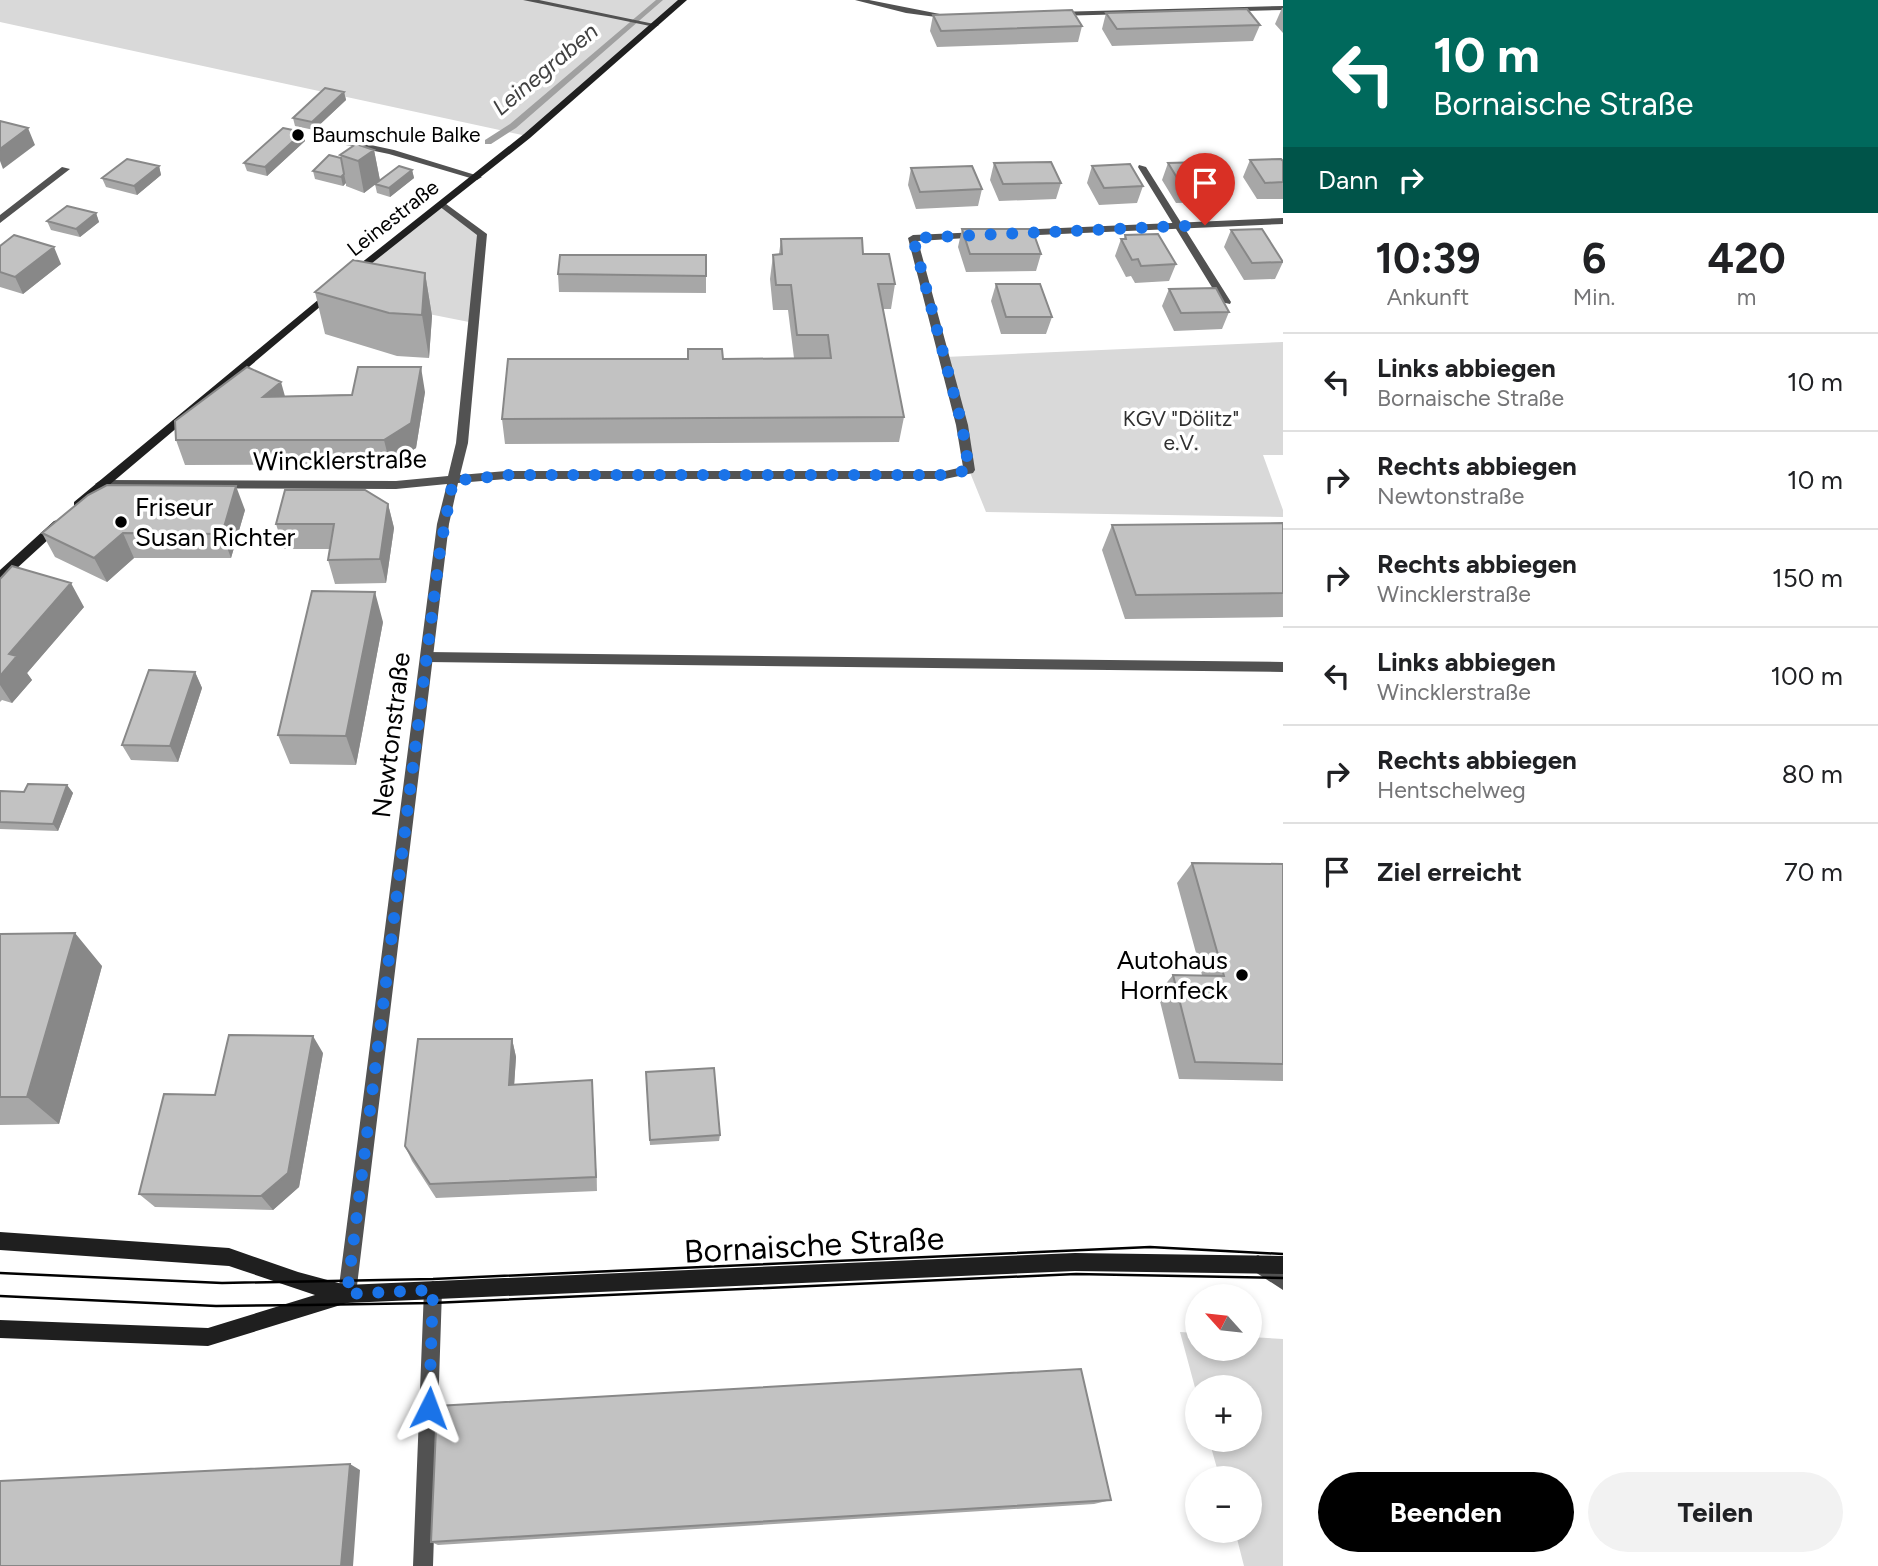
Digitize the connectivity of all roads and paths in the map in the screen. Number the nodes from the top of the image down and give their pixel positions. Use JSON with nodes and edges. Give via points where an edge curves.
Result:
{"nodes":[{"id":1,"x":527,"y":0,"type":"edge"},
{"id":2,"x":683,"y":0,"type":"edge"},
{"id":3,"x":859,"y":0,"type":"edge"},
{"id":4,"x":1146,"y":0,"type":"edge"},
{"id":5,"x":1283,"y":8,"type":"edge"},
{"id":6,"x":1153,"y":11,"type":"junction"},
{"id":7,"x":1042,"y":15,"type":"edge"},
{"id":8,"x":961,"y":17,"type":"edge"},
{"id":9,"x":655,"y":25,"type":"junction"},
{"id":10,"x":315,"y":136,"type":"dead end"},
{"id":11,"x":1142,"y":167,"type":"dead end"},
{"id":12,"x":65,"y":169,"type":"dead end"},
{"id":13,"x":477,"y":177,"type":"junction"},
{"id":14,"x":442,"y":204,"type":"junction"},
{"id":15,"x":0,"y":220,"type":"edge"},
{"id":16,"x":1283,"y":221,"type":"edge"},
{"id":17,"x":1179,"y":226,"type":"junction"},
{"id":18,"x":993,"y":234,"type":"edge"},
{"id":19,"x":1006,"y":234,"type":"edge"},
{"id":20,"x":349,"y":278,"type":"edge"},
{"id":21,"x":339,"y":286,"type":"edge"},
{"id":22,"x":1226,"y":302,"type":"edge"},
{"id":23,"x":453,"y":481,"type":"junction"},
{"id":24,"x":101,"y":484,"type":"junction"},
{"id":25,"x":0,"y":577,"type":"edge"},
{"id":26,"x":427,"y":657,"type":"junction"},
{"id":27,"x":1283,"y":667,"type":"edge"},
{"id":28,"x":0,"y":1241,"type":"edge"},
{"id":29,"x":1258,"y":1264,"type":"junction"},
{"id":30,"x":1283,"y":1265,"type":"edge"},
{"id":31,"x":1283,"y":1281,"type":"edge"},
{"id":32,"x":433,"y":1290,"type":"junction"},
{"id":33,"x":347,"y":1294,"type":"junction"},
{"id":34,"x":0,"y":1329,"type":"edge"},
{"id":35,"x":423,"y":1566,"type":"edge"}],
"edges":[{"from":1,"to":9,"type":"street"},
{"from":2,"to":9,"type":"main road","name":"Leinestraße"},
{"from":3,"to":8,"type":"street"},
{"from":4,"to":6,"type":"street"},
{"from":5,"to":6,"type":"street"},
{"from":6,"to":7,"type":"street"},
{"from":9,"to":13,"type":"main road","name":"Leinestraße"},
{"from":10,"to":13,"type":"street"},
{"from":11,"to":17,"type":"street"},
{"from":12,"to":15,"type":"street"},
{"from":13,"to":14,"type":"main road","name":"Leinestraße"},
{"from":14,"to":20,"type":"main road","name":"Leinestraße"},
{"from":14,"to":23,"type":"street","name":"Newtonstraße","via":[[482,234],[462,443]]},
{"from":16,"to":17,"type":"street"},
{"from":17,"to":19,"type":"street"},
{"from":17,"to":22,"type":"street"},
{"from":18,"to":23,"type":"street","name":"Wincklerstraße","via":[[913,238],[962,425],[969,470],[945,475],[506,475]]},
{"from":21,"to":24,"type":"main road","name":"Leinestraße"},
{"from":23,"to":24,"type":"street","name":"Wincklerstraße","via":[[396,485]]},
{"from":23,"to":26,"type":"street","name":"Newtonstraße","via":[[443,524]]},
{"from":24,"to":25,"type":"main road","name":"Leinestraße"},
{"from":26,"to":27,"type":"street"},
{"from":26,"to":33,"type":"street","name":"Newtonstraße"},
{"from":28,"to":33,"type":"main road","name":"Bornaische Straße","via":[[229,1257]]},
{"from":29,"to":30,"type":"main road","name":"Bornaische Straße"},
{"from":29,"to":31,"type":"street"},
{"from":29,"to":32,"type":"main road","name":"Bornaische Straße","via":[[1075,1262]]},
{"from":32,"to":33,"type":"main road","name":"Bornaische Straße"},
{"from":32,"to":35,"type":"street"},
{"from":33,"to":34,"type":"main road","name":"Bornaische Straße","via":[[208,1337]]}]}
